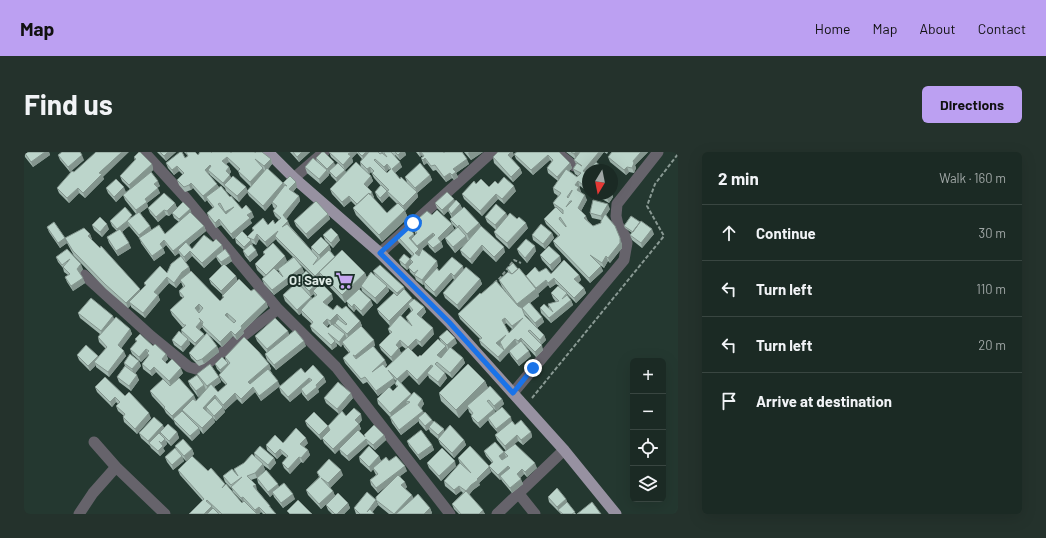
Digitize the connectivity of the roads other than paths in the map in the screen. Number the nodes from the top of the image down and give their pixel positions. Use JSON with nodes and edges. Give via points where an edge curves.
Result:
{"nodes":[{"id":1,"x":144,"y":152,"type":"edge"},
{"id":2,"x":268,"y":152,"type":"edge"},
{"id":3,"x":324,"y":152,"type":"edge"},
{"id":4,"x":492,"y":152,"type":"edge"},
{"id":5,"x":556,"y":152,"type":"edge"},
{"id":6,"x":658,"y":152,"type":"edge"},
{"id":7,"x":574,"y":166,"type":"edge"},
{"id":8,"x":294,"y":178,"type":"junction"},
{"id":9,"x":380,"y":253,"type":"junction"},
{"id":10,"x":84,"y":275,"type":"dead end"},
{"id":11,"x":278,"y":309,"type":"junction"},
{"id":12,"x":513,"y":393,"type":"junction"},
{"id":13,"x":94,"y":442,"type":"dead end"},
{"id":14,"x":564,"y":450,"type":"junction"},
{"id":15,"x":116,"y":466,"type":"junction"},
{"id":16,"x":519,"y":494,"type":"junction"},
{"id":17,"x":79,"y":514,"type":"edge"},
{"id":18,"x":165,"y":514,"type":"edge"},
{"id":19,"x":450,"y":514,"type":"edge"},
{"id":20,"x":497,"y":514,"type":"edge"},
{"id":21,"x":535,"y":514,"type":"edge"},
{"id":22,"x":616,"y":514,"type":"edge"}],
"edges":[{"from":1,"to":11,"type":"street"},
{"from":2,"to":8,"type":"main road"},
{"from":3,"to":8,"type":"street"},
{"from":4,"to":9,"type":"street"},
{"from":5,"to":7,"type":"street"},
{"from":6,"to":12,"type":"street","via":[[617,204],[616,216],[627,244],[624,260]]},
{"from":8,"to":9,"type":"main road"},
{"from":9,"to":12,"type":"main road","via":[[449,322]]},
{"from":10,"to":11,"type":"street","via":[[151,336],[189,367],[196,369],[203,367]]},
{"from":11,"to":19,"type":"street","via":[[336,367]]},
{"from":12,"to":14,"type":"main road"},
{"from":13,"to":15,"type":"street"},
{"from":14,"to":16,"type":"street"},
{"from":14,"to":22,"type":"main road"},
{"from":15,"to":17,"type":"street"},
{"from":15,"to":18,"type":"street"},
{"from":16,"to":20,"type":"street"},
{"from":16,"to":21,"type":"street"}]}
